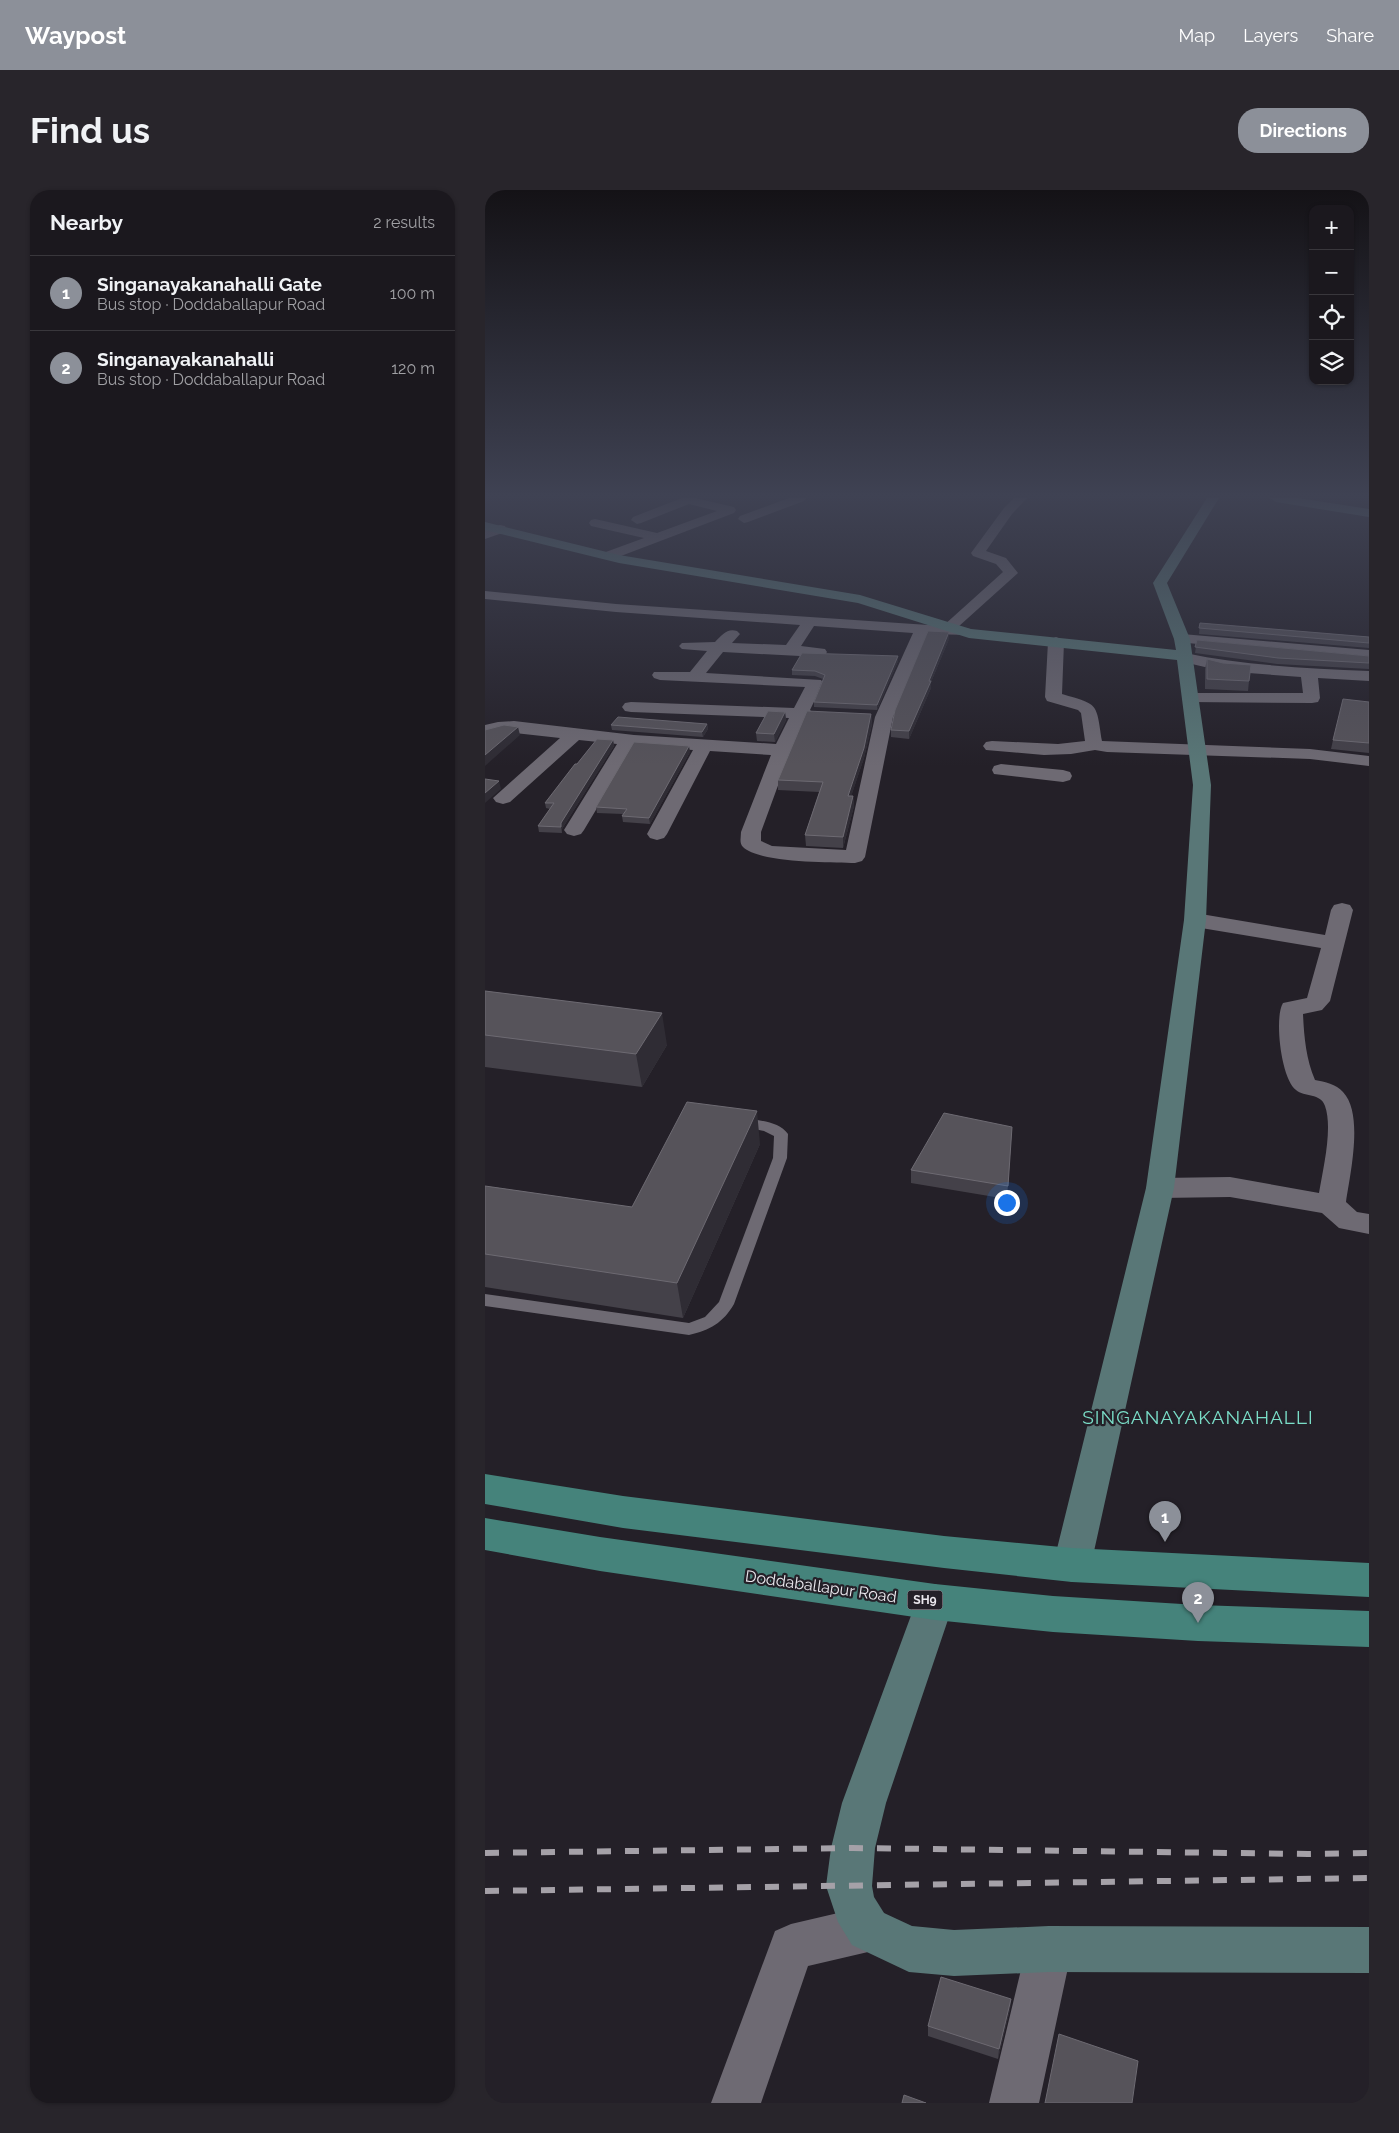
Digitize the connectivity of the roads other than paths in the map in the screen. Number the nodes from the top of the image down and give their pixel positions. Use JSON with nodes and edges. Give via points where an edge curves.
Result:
{"nodes":[{"id":1,"x":791,"y":587,"type":"edge"},
{"id":2,"x":995,"y":587,"type":"edge"},
{"id":3,"x":1162,"y":587,"type":"edge"},
{"id":4,"x":485,"y":595,"type":"edge"},
{"id":5,"x":810,"y":622,"type":"junction"},
{"id":6,"x":950,"y":626,"type":"junction"},
{"id":7,"x":922,"y":629,"type":"junction"},
{"id":8,"x":734,"y":632,"type":"dead end"},
{"id":9,"x":965,"y":632,"type":"junction"},
{"id":10,"x":1056,"y":642,"type":"junction"},
{"id":11,"x":687,"y":646,"type":"dead end"},
{"id":12,"x":719,"y":647,"type":"junction"},
{"id":13,"x":791,"y":650,"type":"junction"},
{"id":14,"x":1184,"y":651,"type":"junction"},
{"id":15,"x":819,"y":652,"type":"edge"},
{"id":16,"x":1369,"y":655,"type":"edge"},
{"id":17,"x":1309,"y":672,"type":"junction"},
{"id":18,"x":661,"y":675,"type":"dead end"},
{"id":19,"x":1369,"y":676,"type":"edge"},
{"id":20,"x":694,"y":677,"type":"junction"},
{"id":21,"x":1190,"y":697,"type":"junction"},
{"id":22,"x":631,"y":706,"type":"dead end"},
{"id":23,"x":799,"y":714,"type":"junction"},
{"id":24,"x":818,"y":715,"type":"edge"},
{"id":25,"x":485,"y":732,"type":"edge"},
{"id":26,"x":573,"y":735,"type":"junction"},
{"id":27,"x":628,"y":741,"type":"junction"},
{"id":28,"x":1095,"y":744,"type":"junction"},
{"id":29,"x":704,"y":746,"type":"junction"},
{"id":30,"x":993,"y":746,"type":"dead end"},
{"id":31,"x":782,"y":750,"type":"junction"},
{"id":32,"x":1070,"y":750,"type":"junction"},
{"id":33,"x":1197,"y":750,"type":"junction"},
{"id":34,"x":1369,"y":761,"type":"edge"},
{"id":35,"x":1001,"y":770,"type":"dead end"},
{"id":36,"x":503,"y":798,"type":"dead end"},
{"id":37,"x":574,"y":830,"type":"dead end"},
{"id":38,"x":657,"y":834,"type":"dead end"},
{"id":39,"x":1342,"y":910,"type":"dead end"},
{"id":40,"x":1195,"y":920,"type":"junction"},
{"id":41,"x":1335,"y":943,"type":"junction"},
{"id":42,"x":722,"y":1119,"type":"edge"},
{"id":43,"x":1160,"y":1188,"type":"junction"},
{"id":44,"x":1331,"y":1205,"type":"junction"},
{"id":45,"x":1369,"y":1224,"type":"edge"},
{"id":46,"x":485,"y":1300,"type":"edge"},
{"id":47,"x":485,"y":1489,"type":"edge"},
{"id":48,"x":485,"y":1534,"type":"edge"},
{"id":49,"x":1072,"y":1565,"type":"junction"},
{"id":50,"x":1369,"y":1580,"type":"edge"},
{"id":51,"x":935,"y":1602,"type":"junction"},
{"id":52,"x":1369,"y":1629,"type":"edge"},
{"id":53,"x":868,"y":1929,"type":"junction"},
{"id":54,"x":1049,"y":1950,"type":"junction"},
{"id":55,"x":1369,"y":1950,"type":"edge"},
{"id":56,"x":736,"y":2103,"type":"edge"},
{"id":57,"x":1014,"y":2103,"type":"edge"}],
"edges":[{"from":1,"to":6,"type":"main road","via":[[859,599]]},
{"from":2,"to":6,"type":"street"},
{"from":3,"to":14,"type":"main road"},
{"from":4,"to":5,"type":"street"},
{"from":5,"to":7,"type":"street"},
{"from":5,"to":13,"type":"street"},
{"from":6,"to":9,"type":"main road"},
{"from":7,"to":9,"type":"street"},
{"from":7,"to":31,"type":"street","via":[[875,717],[855,856],[768,852],[751,844],[751,832]]},
{"from":8,"to":12,"type":"street"},
{"from":9,"to":10,"type":"main road"},
{"from":10,"to":14,"type":"main road"},
{"from":10,"to":28,"type":"street","via":[[1053,697],[1084,706],[1089,712]]},
{"from":11,"to":12,"type":"street"},
{"from":12,"to":13,"type":"street"},
{"from":12,"to":20,"type":"street"},
{"from":13,"to":15,"type":"street"},
{"from":14,"to":16,"type":"street"},
{"from":14,"to":17,"type":"street","via":[[1222,666]]},
{"from":14,"to":21,"type":"main road"},
{"from":17,"to":19,"type":"street"},
{"from":17,"to":21,"type":"street","via":[[1312,698]]},
{"from":18,"to":20,"type":"street"},
{"from":20,"to":23,"type":"street","via":[[815,683]]},
{"from":21,"to":33,"type":"main road"},
{"from":22,"to":23,"type":"street"},
{"from":23,"to":24,"type":"street"},
{"from":23,"to":31,"type":"street"},
{"from":25,"to":26,"type":"street","via":[[492,727],[503,727]]},
{"from":26,"to":27,"type":"street"},
{"from":26,"to":36,"type":"street"},
{"from":27,"to":29,"type":"street"},
{"from":27,"to":37,"type":"street"},
{"from":28,"to":32,"type":"street"},
{"from":28,"to":33,"type":"street"},
{"from":29,"to":31,"type":"street"},
{"from":29,"to":38,"type":"street"},
{"from":30,"to":32,"type":"street"},
{"from":32,"to":35,"type":"street","via":[[1062,781]]},
{"from":33,"to":34,"type":"street","via":[[1310,754]]},
{"from":33,"to":40,"type":"main road","via":[[1202,785]]},
{"from":39,"to":41,"type":"street"},
{"from":40,"to":41,"type":"street"},
{"from":40,"to":43,"type":"main road"},
{"from":41,"to":44,"type":"street","via":[[1318,1001],[1313,1005],[1292,1008],[1291,1014],[1299,1075],[1305,1085],[1335,1098],[1340,1108]]},
{"from":42,"to":46,"type":"lane","via":[[768,1126],[781,1134],[782,1146],[777,1168],[727,1304],[708,1325],[689,1329]]},
{"from":43,"to":44,"type":"street","via":[[1230,1187]]},
{"from":43,"to":49,"type":"main road"},
{"from":44,"to":45,"type":"street","via":[[1349,1221]]},
{"from":47,"to":49,"type":"main road","via":[[623,1512]]},
{"from":48,"to":51,"type":"main road","name":"Doddaballapur Road","number":"SH9","via":[[600,1554]]},
{"from":49,"to":50,"type":"main road"},
{"from":51,"to":52,"type":"main road","name":"Doddaballapur Road","number":"SH9","via":[[1199,1623]]},
{"from":51,"to":53,"type":"main road","via":[[867,1794],[853,1848],[849,1886],[854,1906]]},
{"from":53,"to":54,"type":"main road","via":[[909,1949],[954,1954]]},
{"from":53,"to":56,"type":"street","via":[[791,1948]]},
{"from":54,"to":55,"type":"main road"},
{"from":54,"to":57,"type":"street"}]}
